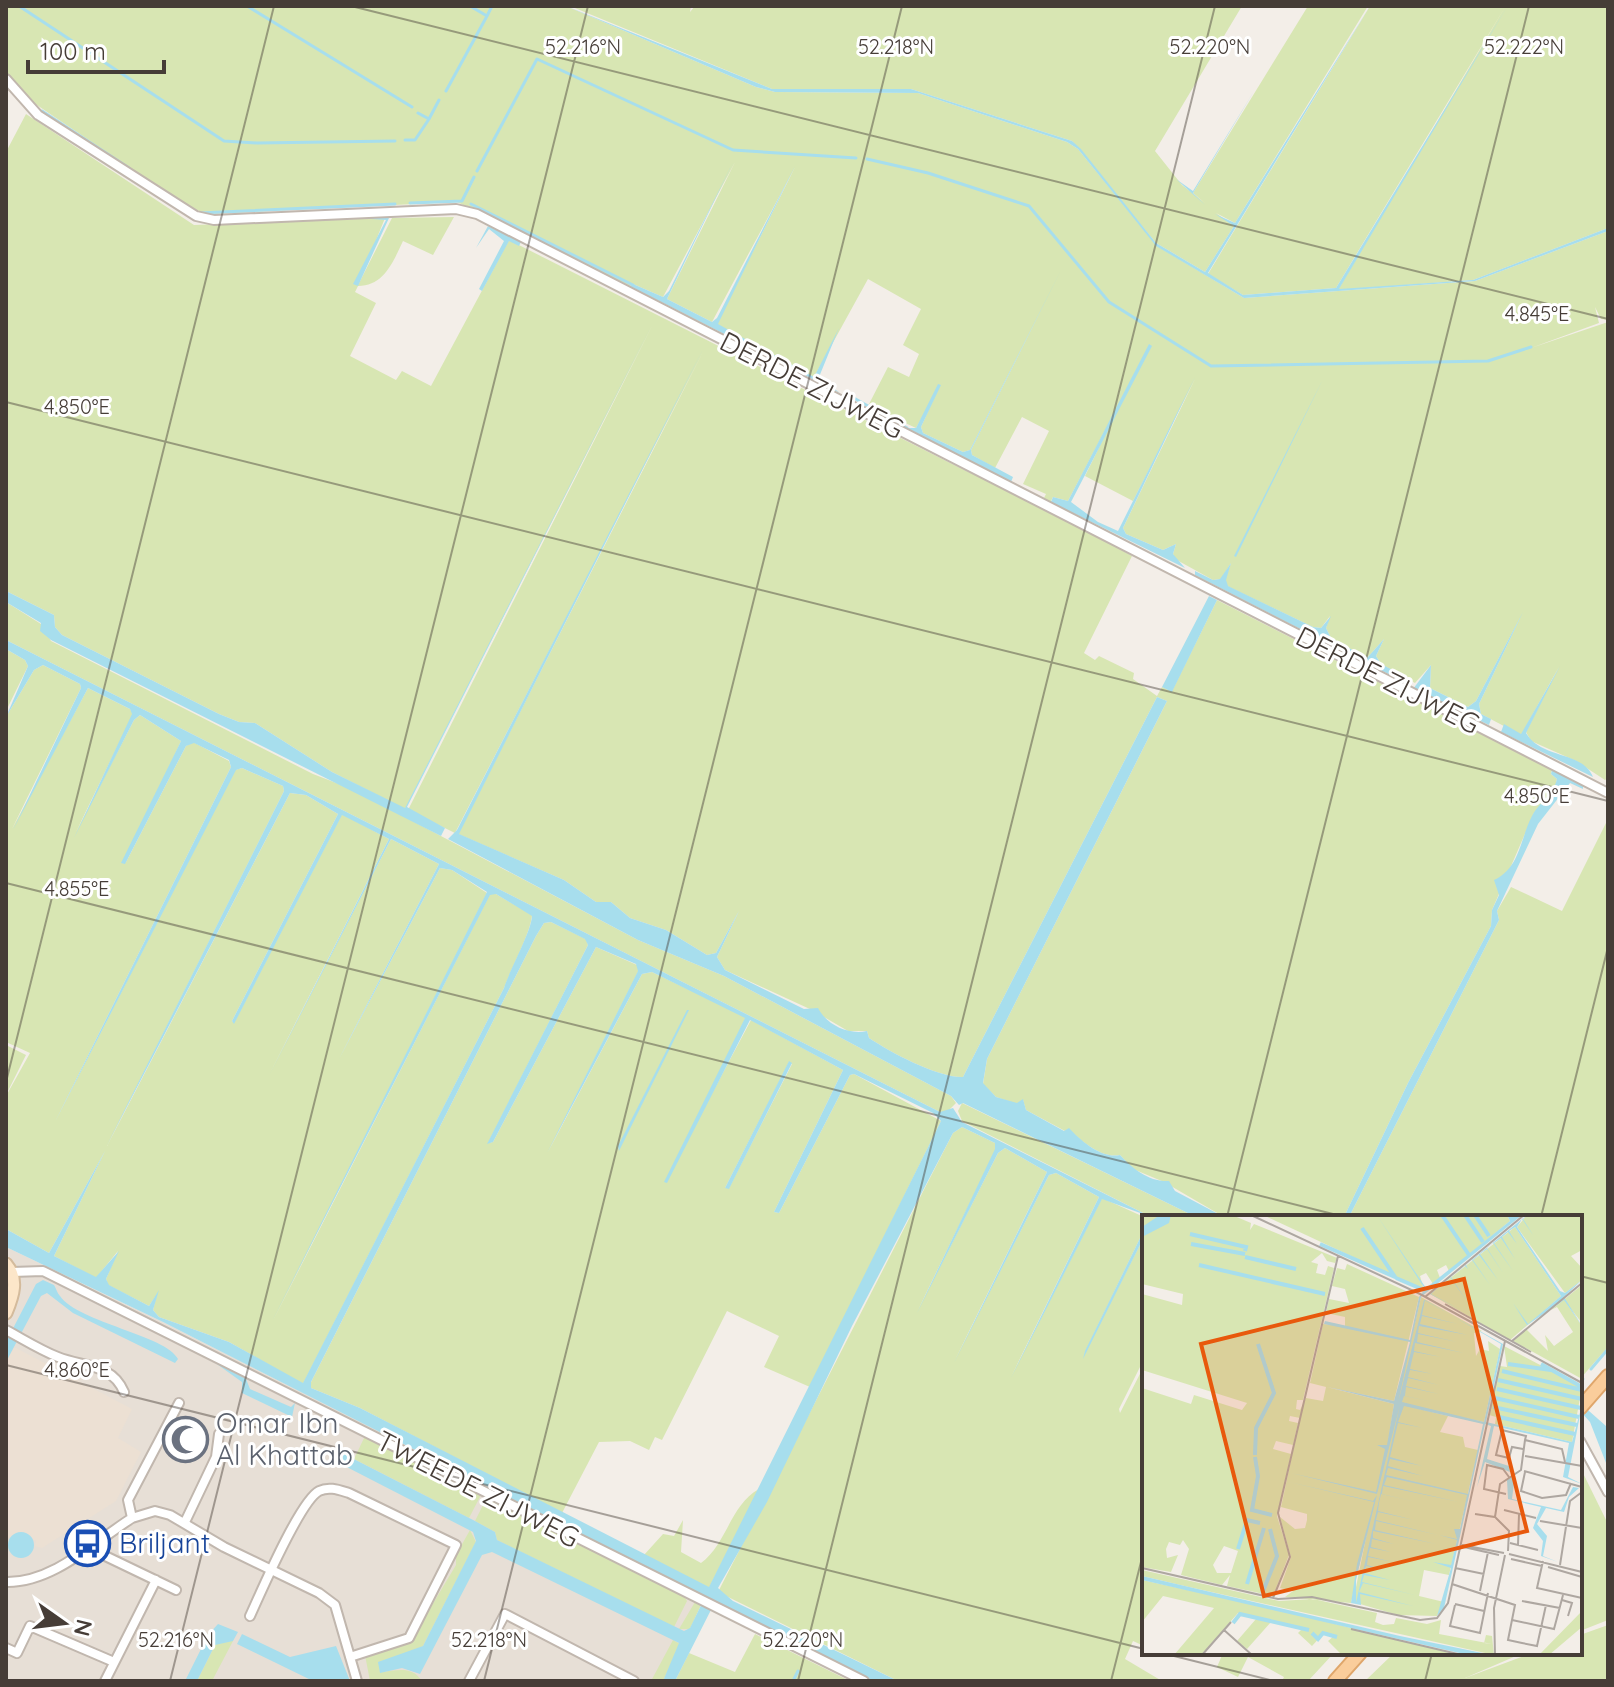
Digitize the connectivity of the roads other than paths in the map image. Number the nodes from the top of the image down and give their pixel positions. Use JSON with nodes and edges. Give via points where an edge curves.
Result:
{"nodes":[{"id":1,"x":6,"y":79,"type":"edge"},
{"id":2,"x":1608,"y":793,"type":"edge"},
{"id":3,"x":9,"y":1268,"type":"edge"},
{"id":4,"x":6,"y":1313,"type":"edge"},
{"id":5,"x":8,"y":1331,"type":"edge"},
{"id":6,"x":1608,"y":1376,"type":"edge"},
{"id":7,"x":124,"y":1392,"type":"dead end"},
{"id":8,"x":179,"y":1403,"type":"dead end"},
{"id":9,"x":1584,"y":1404,"type":"edge"},
{"id":10,"x":219,"y":1434,"type":"dead end"},
{"id":11,"x":1582,"y":1445,"type":"edge"},
{"id":12,"x":1608,"y":1492,"type":"edge"},
{"id":13,"x":132,"y":1518,"type":"junction"},
{"id":14,"x":185,"y":1522,"type":"junction"},
{"id":15,"x":92,"y":1543,"type":"junction"},
{"id":16,"x":272,"y":1570,"type":"junction"},
{"id":17,"x":156,"y":1580,"type":"junction"},
{"id":18,"x":6,"y":1582,"type":"edge"},
{"id":19,"x":176,"y":1590,"type":"dead end"},
{"id":20,"x":250,"y":1616,"type":"dead end"},
{"id":21,"x":6,"y":1648,"type":"edge"},
{"id":22,"x":1358,"y":1655,"type":"edge"},
{"id":23,"x":350,"y":1657,"type":"junction"},
{"id":24,"x":114,"y":1662,"type":"junction"},
{"id":25,"x":105,"y":1681,"type":"edge"},
{"id":26,"x":357,"y":1681,"type":"edge"},
{"id":27,"x":469,"y":1681,"type":"edge"},
{"id":28,"x":634,"y":1681,"type":"edge"},
{"id":29,"x":864,"y":1681,"type":"edge"},
{"id":30,"x":1335,"y":1681,"type":"edge"}],
"edges":[{"from":1,"to":2,"type":"street","name":"DERDE ZIJWEG","via":[[38,115],[196,216],[214,220],[456,209],[477,214]]},
{"from":3,"to":4,"type":"street","via":[[14,1289]]},
{"from":3,"to":29,"type":"street","name":"TWEEDE ZIJWEG","via":[[43,1271]]},
{"from":5,"to":7,"type":"street","via":[[60,1358],[103,1369]]},
{"from":6,"to":9,"type":"main road"},
{"from":8,"to":13,"type":"street","via":[[128,1500]]},
{"from":10,"to":14,"type":"street","via":[[216,1457]]},
{"from":11,"to":12,"type":"street"},
{"from":13,"to":14,"type":"street","via":[[155,1511]]},
{"from":13,"to":15,"type":"street"},
{"from":14,"to":16,"type":"street"},
{"from":15,"to":17,"type":"street","via":[[99,1553]]},
{"from":15,"to":18,"type":"street","via":[[43,1576]]},
{"from":16,"to":20,"type":"street"},
{"from":16,"to":23,"type":"street","via":[[335,1605]]},
{"from":16,"to":23,"type":"street","via":[[316,1492],[330,1488],[456,1545],[409,1638]]},
{"from":17,"to":19,"type":"street"},
{"from":17,"to":24,"type":"street"},
{"from":21,"to":24,"type":"street","via":[[17,1653],[30,1626]]},
{"from":22,"to":30,"type":"main road"},
{"from":23,"to":26,"type":"street"},
{"from":24,"to":25,"type":"street"},
{"from":27,"to":28,"type":"street","via":[[505,1614]]}]}
